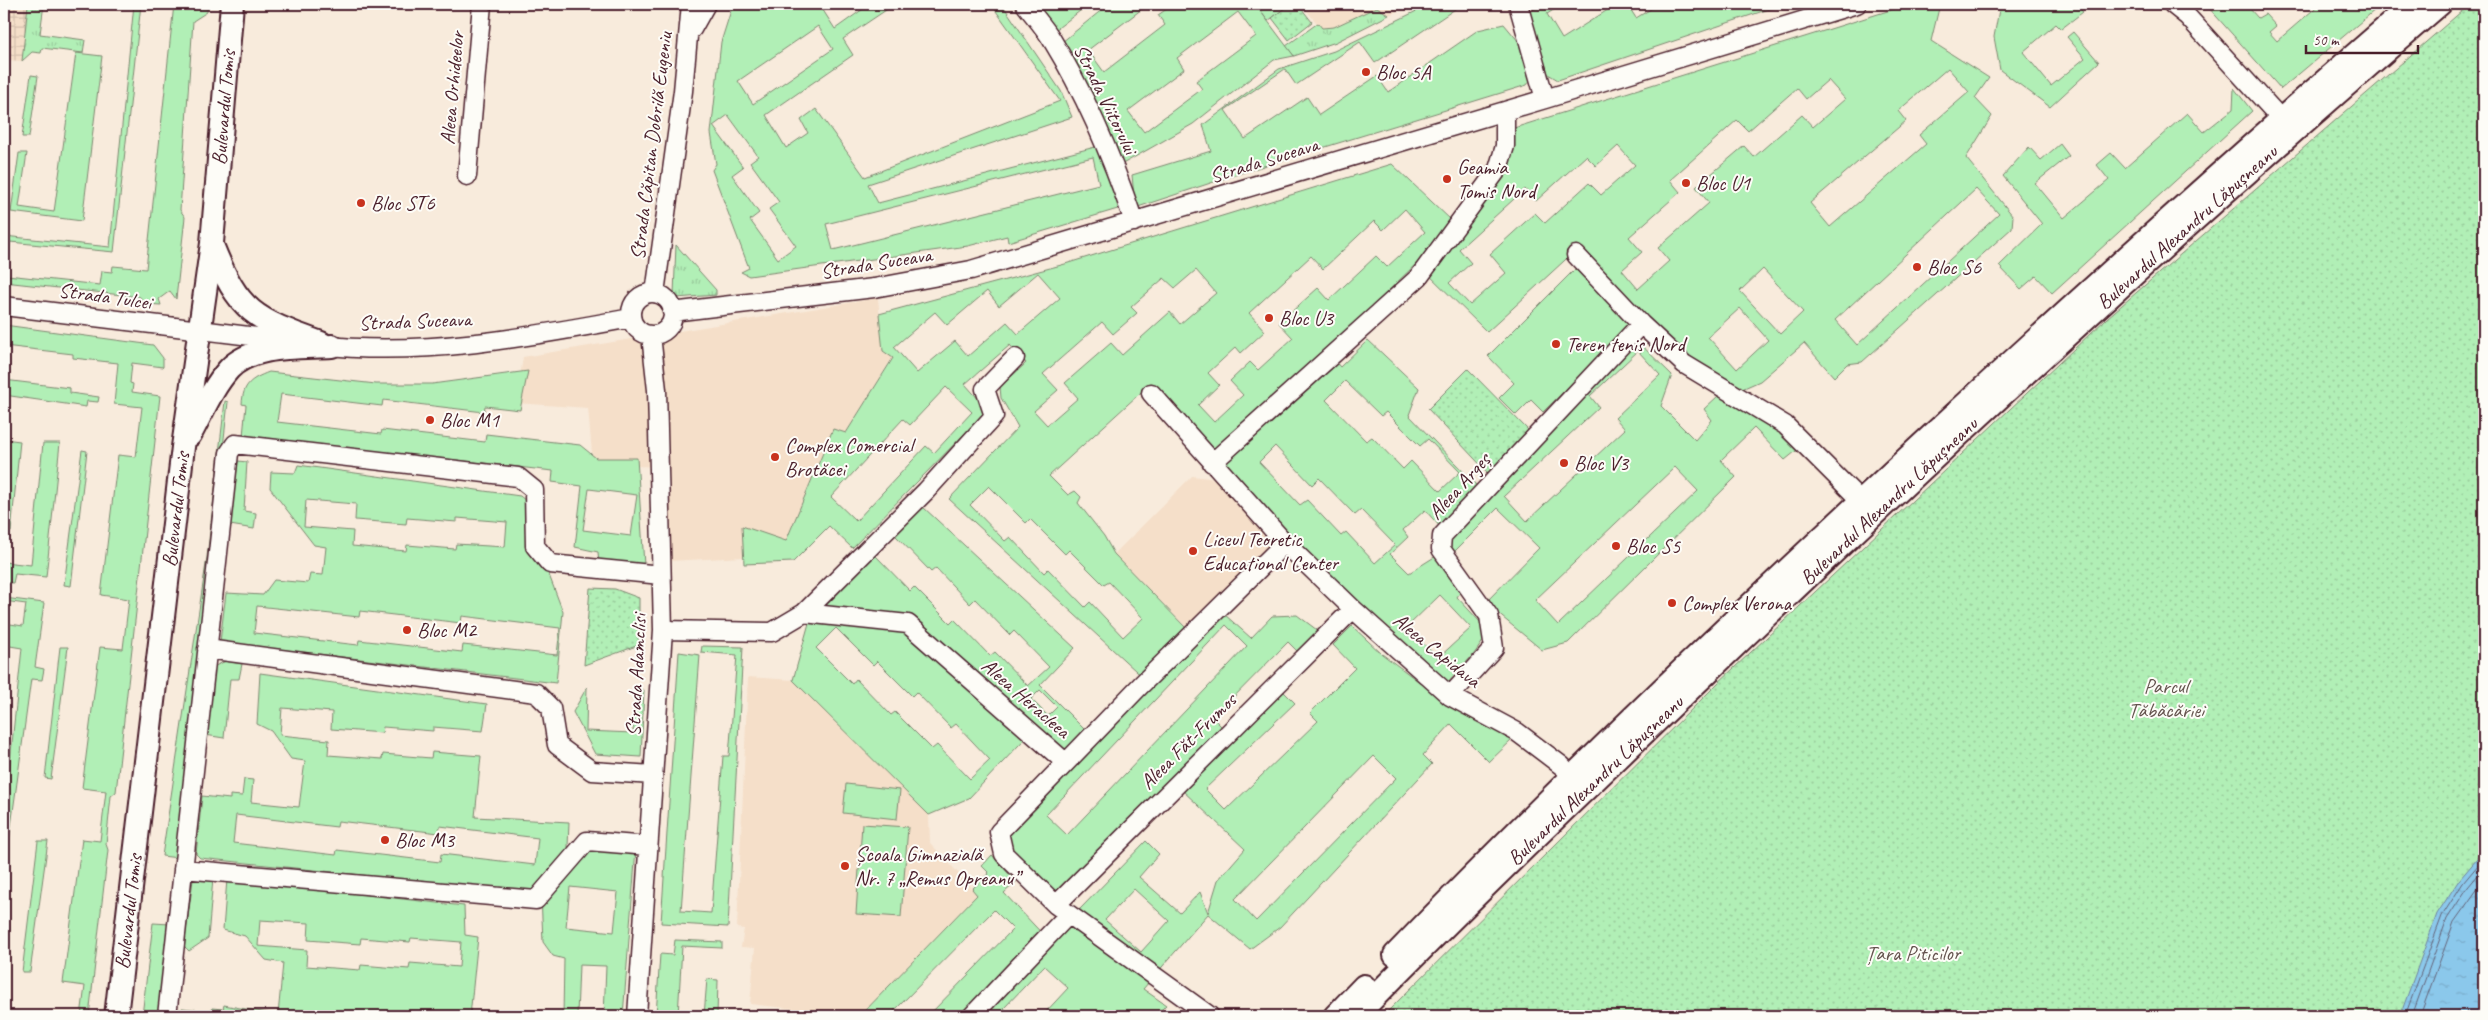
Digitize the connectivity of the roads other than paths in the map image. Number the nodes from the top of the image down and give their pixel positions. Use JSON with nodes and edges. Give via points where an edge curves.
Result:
{"nodes":[{"id":1,"x":232,"y":4,"type":"edge"},
{"id":2,"x":482,"y":4,"type":"edge"},
{"id":3,"x":692,"y":4,"type":"edge"},
{"id":4,"x":706,"y":4,"type":"edge"},
{"id":5,"x":1025,"y":4,"type":"edge"},
{"id":6,"x":1518,"y":4,"type":"edge"},
{"id":7,"x":1857,"y":4,"type":"edge"},
{"id":8,"x":2172,"y":4,"type":"edge"},
{"id":9,"x":2413,"y":4,"type":"edge"},
{"id":10,"x":2440,"y":4,"type":"edge"},
{"id":11,"x":688,"y":36,"type":"junction"},
{"id":12,"x":1545,"y":100,"type":"junction"},
{"id":13,"x":1505,"y":111,"type":"junction"},
{"id":14,"x":2281,"y":118,"type":"junction"},
{"id":15,"x":467,"y":176,"type":"dead end"},
{"id":16,"x":1134,"y":222,"type":"junction"},
{"id":17,"x":212,"y":243,"type":"junction"},
{"id":18,"x":1576,"y":255,"type":"dead end"},
{"id":19,"x":655,"y":293,"type":"junction"},
{"id":20,"x":4,"y":306,"type":"edge"},
{"id":21,"x":672,"y":312,"type":"junction"},
{"id":22,"x":631,"y":318,"type":"junction"},
{"id":23,"x":1641,"y":324,"type":"junction"},
{"id":24,"x":200,"y":331,"type":"junction"},
{"id":25,"x":651,"y":335,"type":"junction"},
{"id":26,"x":332,"y":346,"type":"junction"},
{"id":27,"x":1015,"y":358,"type":"dead end"},
{"id":28,"x":1151,"y":393,"type":"dead end"},
{"id":29,"x":183,"y":447,"type":"junction"},
{"id":30,"x":1212,"y":463,"type":"junction"},
{"id":31,"x":1860,"y":500,"type":"junction"},
{"id":32,"x":1285,"y":543,"type":"junction"},
{"id":33,"x":661,"y":575,"type":"junction"},
{"id":34,"x":1353,"y":609,"type":"junction"},
{"id":35,"x":804,"y":613,"type":"junction"},
{"id":36,"x":663,"y":630,"type":"junction"},
{"id":37,"x":207,"y":649,"type":"junction"},
{"id":38,"x":1450,"y":696,"type":"junction"},
{"id":39,"x":1065,"y":762,"type":"junction"},
{"id":40,"x":653,"y":775,"type":"junction"},
{"id":41,"x":1572,"y":776,"type":"junction"},
{"id":42,"x":648,"y":846,"type":"junction"},
{"id":43,"x":183,"y":869,"type":"junction"},
{"id":44,"x":1062,"y":910,"type":"junction"},
{"id":45,"x":116,"y":1016,"type":"edge"},
{"id":46,"x":167,"y":1016,"type":"edge"},
{"id":47,"x":637,"y":1016,"type":"edge"},
{"id":48,"x":972,"y":1016,"type":"edge"},
{"id":49,"x":1210,"y":1016,"type":"edge"},
{"id":50,"x":1335,"y":1016,"type":"edge"},
{"id":51,"x":1356,"y":1016,"type":"edge"}],
"edges":[{"from":1,"to":17,"type":"main road","name":"Bulevardul Tomis"},
{"from":2,"to":15,"type":"street","name":"Aleea Orhideelor"},
{"from":3,"to":11,"type":"street","name":"Strada Căpitan Dobrilă Eugeniu"},
{"from":4,"to":11,"type":"street"},
{"from":5,"to":16,"type":"street","name":"Strada Viitorului","via":[[1052,40],[1086,104],[1117,173]]},
{"from":6,"to":12,"type":"street"},
{"from":7,"to":12,"type":"street","name":"Strada Suceava"},
{"from":8,"to":14,"type":"street"},
{"from":9,"to":14,"type":"main road","name":"Bulevardul Alexandru Lăpușneanu"},
{"from":10,"to":51,"type":"main road","name":"Bulevardul Alexandru Lăpușneanu","via":[[2286,136],[2015,381],[1614,762]]},
{"from":11,"to":19,"type":"street","name":"Strada Căpitan Dobrilă Eugeniu"},
{"from":12,"to":13,"type":"street","name":"Strada Suceava"},
{"from":13,"to":16,"type":"street","name":"Strada Suceava"},
{"from":13,"to":30,"type":"street","via":[[1505,146],[1498,169],[1419,277]]},
{"from":14,"to":31,"type":"main road","name":"Bulevardul Alexandru Lăpușneanu"},
{"from":16,"to":21,"type":"street","name":"Strada Suceava","via":[[971,270],[874,288]]},
{"from":17,"to":24,"type":"main road","name":"Bulevardul Tomis"},
{"from":17,"to":26,"type":"main road","via":[[231,287],[254,313],[284,330]]},
{"from":18,"to":23,"type":"street"},
{"from":19,"to":21,"type":"street","via":[[667,300]]},
{"from":19,"to":22,"type":"street","via":[[636,299],[630,311]]},
{"from":20,"to":24,"type":"street","name":"Strada Tulcei"},
{"from":21,"to":25,"type":"street","via":[[669,325],[658,334]]},
{"from":22,"to":25,"type":"street","via":[[638,330]]},
{"from":22,"to":26,"type":"street","name":"Strada Suceava","via":[[544,334],[423,348]]},
{"from":23,"to":31,"type":"street","via":[[1684,364],[1785,425]]},
{"from":23,"to":38,"type":"street","name":"Aleea Argeș","via":[[1442,536],[1441,549],[1489,616],[1494,648]]},
{"from":24,"to":26,"type":"street","name":"Strada Suceava"},
{"from":24,"to":29,"type":"main road","name":"Bulevardul Tomis"},
{"from":25,"to":33,"type":"street","name":"Strada Adamclisi","via":[[656,390]]},
{"from":26,"to":29,"type":"main road","via":[[282,349],[242,360],[230,369],[216,388]]},
{"from":27,"to":35,"type":"street","via":[[984,390],[994,416],[926,492]]},
{"from":28,"to":30,"type":"street","name":"Aleea Capidava"},
{"from":29,"to":45,"type":"main road","name":"Bulevardul Tomis"},
{"from":30,"to":32,"type":"street","name":"Aleea Capidava"},
{"from":31,"to":41,"type":"main road","name":"Bulevardul Alexandru Lăpușneanu"},
{"from":32,"to":34,"type":"street","name":"Aleea Capidava"},
{"from":32,"to":39,"type":"street"},
{"from":33,"to":36,"type":"street","name":"Strada Adamclisi"},
{"from":33,"to":37,"type":"street","via":[[550,564],[535,546],[534,490],[518,477],[235,444],[229,453]]},
{"from":34,"to":38,"type":"street","name":"Aleea Capidava"},
{"from":34,"to":44,"type":"street","name":"Aleea Făt-Frumos"},
{"from":35,"to":36,"type":"street","via":[[772,632]]},
{"from":35,"to":39,"type":"street","name":"Aleea Heracleea","via":[[908,624]]},
{"from":36,"to":40,"type":"street","name":"Strada Adamclisi"},
{"from":37,"to":40,"type":"street","via":[[536,693],[551,708],[558,745],[592,771]]},
{"from":37,"to":43,"type":"street"},
{"from":38,"to":41,"type":"street","name":"Aleea Capidava","via":[[1516,732]]},
{"from":39,"to":44,"type":"street","name":"Aleea Heracleea","via":[[999,832],[1004,854]]},
{"from":40,"to":42,"type":"street","name":"Strada Adamclisi"},
{"from":41,"to":50,"type":"main road","name":"Bulevardul Alexandru Lăpușneanu"},
{"from":42,"to":43,"type":"street","via":[[586,841],[536,900]]},
{"from":42,"to":47,"type":"street","name":"Strada Adamclisi"},
{"from":43,"to":46,"type":"street"},
{"from":44,"to":48,"type":"street","name":"Aleea Făt-Frumos"},
{"from":44,"to":49,"type":"street","name":"Aleea Heracleea"}]}
